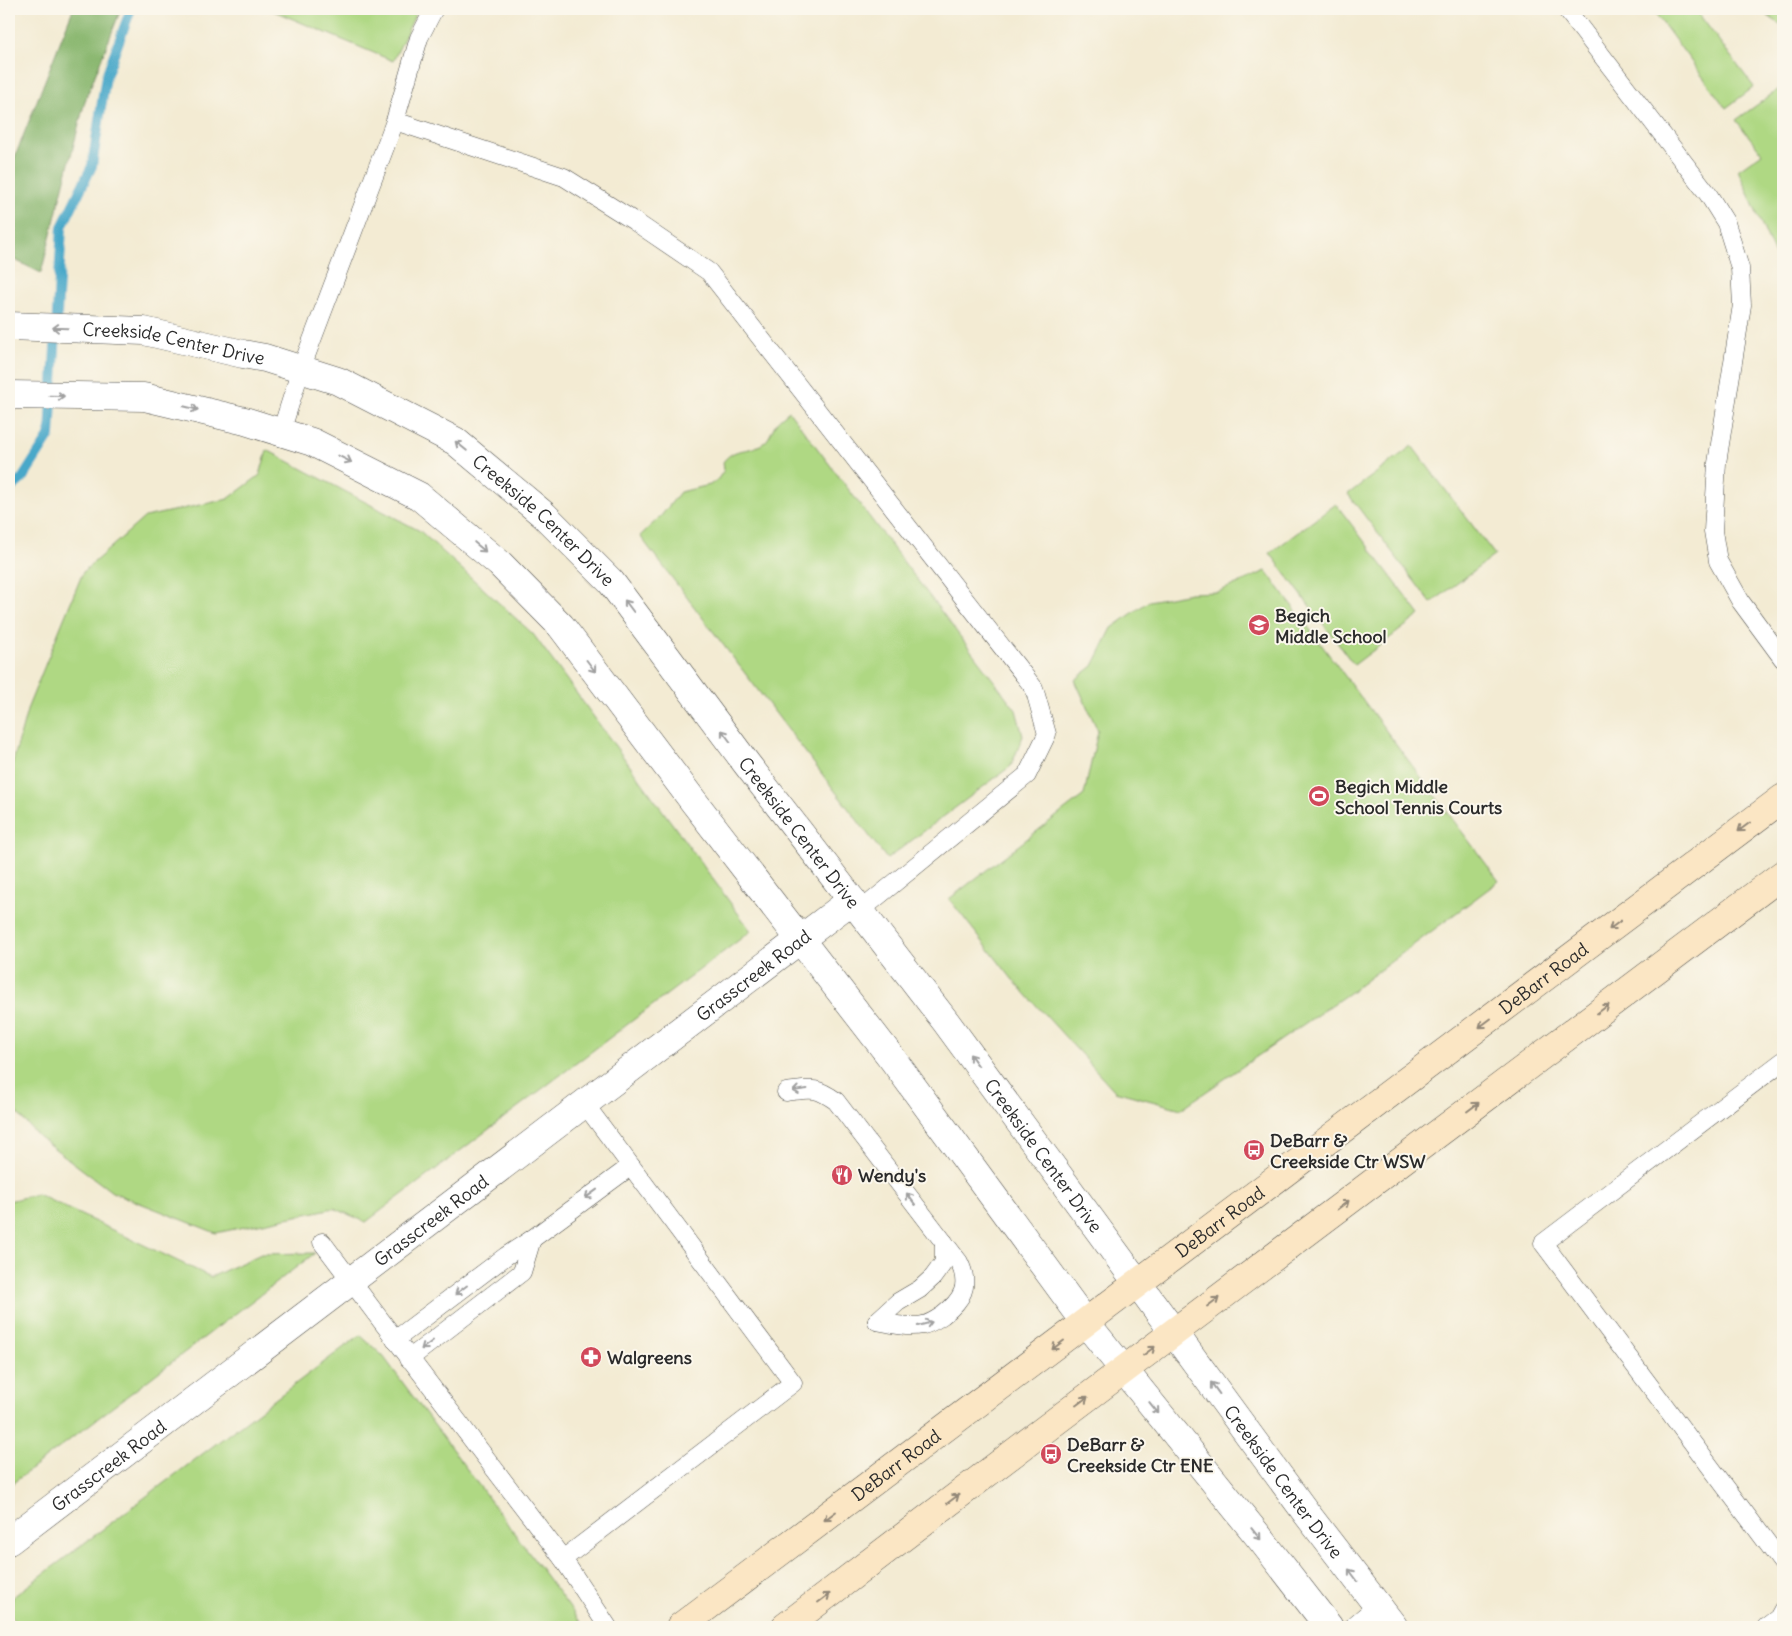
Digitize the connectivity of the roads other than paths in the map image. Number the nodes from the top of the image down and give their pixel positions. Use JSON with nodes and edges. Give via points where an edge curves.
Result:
{"nodes":[{"id":1,"x":434,"y":9,"type":"edge"},
{"id":2,"x":1566,"y":9,"type":"edge"},
{"id":3,"x":394,"y":121,"type":"junction"},
{"id":4,"x":9,"y":326,"type":"edge"},
{"id":5,"x":301,"y":369,"type":"junction"},
{"id":6,"x":9,"y":395,"type":"edge"},
{"id":7,"x":281,"y":432,"type":"junction"},
{"id":8,"x":1783,"y":659,"type":"edge"},
{"id":9,"x":1783,"y":798,"type":"edge"},
{"id":10,"x":1783,"y":874,"type":"edge"},
{"id":11,"x":856,"y":905,"type":"junction"},
{"id":12,"x":800,"y":940,"type":"junction"},
{"id":13,"x":1783,"y":1061,"type":"edge"},
{"id":14,"x":786,"y":1092,"type":"dead end"},
{"id":15,"x":584,"y":1103,"type":"junction"},
{"id":16,"x":631,"y":1166,"type":"junction"},
{"id":17,"x":532,"y":1240,"type":"junction"},
{"id":18,"x":322,"y":1242,"type":"dead end"},
{"id":19,"x":944,"y":1242,"type":"junction"},
{"id":20,"x":351,"y":1281,"type":"junction"},
{"id":21,"x":1138,"y":1282,"type":"junction"},
{"id":22,"x":1086,"y":1323,"type":"junction"},
{"id":23,"x":1174,"y":1332,"type":"junction"},
{"id":24,"x":395,"y":1340,"type":"junction"},
{"id":25,"x":409,"y":1358,"type":"junction"},
{"id":26,"x":1123,"y":1370,"type":"junction"},
{"id":27,"x":9,"y":1540,"type":"edge"},
{"id":28,"x":562,"y":1559,"type":"junction"},
{"id":29,"x":1783,"y":1564,"type":"edge"},
{"id":30,"x":1377,"y":1606,"type":"junction"},
{"id":31,"x":1783,"y":1609,"type":"edge"},
{"id":32,"x":608,"y":1627,"type":"edge"},
{"id":33,"x":680,"y":1627,"type":"edge"},
{"id":34,"x":785,"y":1627,"type":"edge"},
{"id":35,"x":1328,"y":1627,"type":"edge"},
{"id":36,"x":1352,"y":1627,"type":"edge"},
{"id":37,"x":1394,"y":1627,"type":"edge"},
{"id":38,"x":1766,"y":1627,"type":"edge"}],
"edges":[{"from":1,"to":3,"type":"lane","via":[[419,38]]},
{"from":2,"to":8,"type":"lane","via":[[1708,194],[1726,223],[1740,268],[1742,305],[1717,463],[1713,531],[1718,561],[1736,594]]},
{"from":3,"to":5,"type":"lane"},
{"from":3,"to":11,"type":"lane","via":[[564,177],[709,272],[1034,688],[1048,734],[1027,775]]},
{"from":5,"to":4,"type":"street","name":"Creekside Center Drive","one_way":true,"via":[[144,330]]},
{"from":5,"to":7,"type":"lane"},
{"from":11,"to":5,"type":"street","name":"Creekside Center Drive","one_way":true,"via":[[611,582],[544,515],[456,441],[338,381]]},
{"from":6,"to":7,"type":"street","one_way":true,"via":[[144,397]]},
{"from":7,"to":12,"type":"street","one_way":true,"via":[[312,442],[419,496],[500,564],[561,626]]},
{"from":9,"to":21,"type":"main road","name":"DeBarr Road","one_way":true},
{"from":23,"to":10,"type":"main road","one_way":true},
{"from":11,"to":12,"type":"street","name":"Grasscreek Road"},
{"from":21,"to":11,"type":"street","name":"Creekside Center Drive","one_way":true},
{"from":12,"to":15,"type":"street","name":"Grasscreek Road"},
{"from":12,"to":22,"type":"street","via":[[894,1061]]},
{"from":13,"to":29,"type":"lane","via":[[1543,1243]]},
{"from":19,"to":14,"type":"lane","one_way":true,"via":[[836,1101],[823,1091]]},
{"from":15,"to":16,"type":"lane"},
{"from":15,"to":20,"type":"street","name":"Grasscreek Road"},
{"from":16,"to":17,"type":"lane","one_way":true},
{"from":16,"to":28,"type":"lane","via":[[793,1383]]},
{"from":17,"to":24,"type":"lane","one_way":true},
{"from":17,"to":25,"type":"lane","one_way":true,"via":[[522,1272]]},
{"from":18,"to":20,"type":"lane"},
{"from":19,"to":19,"type":"lane","one_way":true,"via":[[944,1262],[933,1277],[877,1321],[924,1325],[957,1304],[964,1288],[965,1274]]},
{"from":20,"to":24,"type":"lane"},
{"from":20,"to":27,"type":"street","name":"Grasscreek Road"},
{"from":21,"to":22,"type":"main road","name":"DeBarr Road"},
{"from":21,"to":23,"type":"street","name":"Creekside Center Drive"},
{"from":22,"to":26,"type":"street"},
{"from":22,"to":33,"type":"main road","name":"DeBarr Road","one_way":true},
{"from":26,"to":23,"type":"main road","one_way":true},
{"from":30,"to":23,"type":"street","name":"Creekside Center Drive","one_way":true},
{"from":24,"to":25,"type":"lane"},
{"from":25,"to":28,"type":"lane"},
{"from":34,"to":26,"type":"main road","one_way":true},
{"from":26,"to":35,"type":"street","one_way":true},
{"from":28,"to":32,"type":"lane"},
{"from":30,"to":36,"type":"lane"},
{"from":30,"to":37,"type":"street","name":"Creekside Center Drive"},
{"from":31,"to":38,"type":"lane","via":[[1778,1618]]}]}
